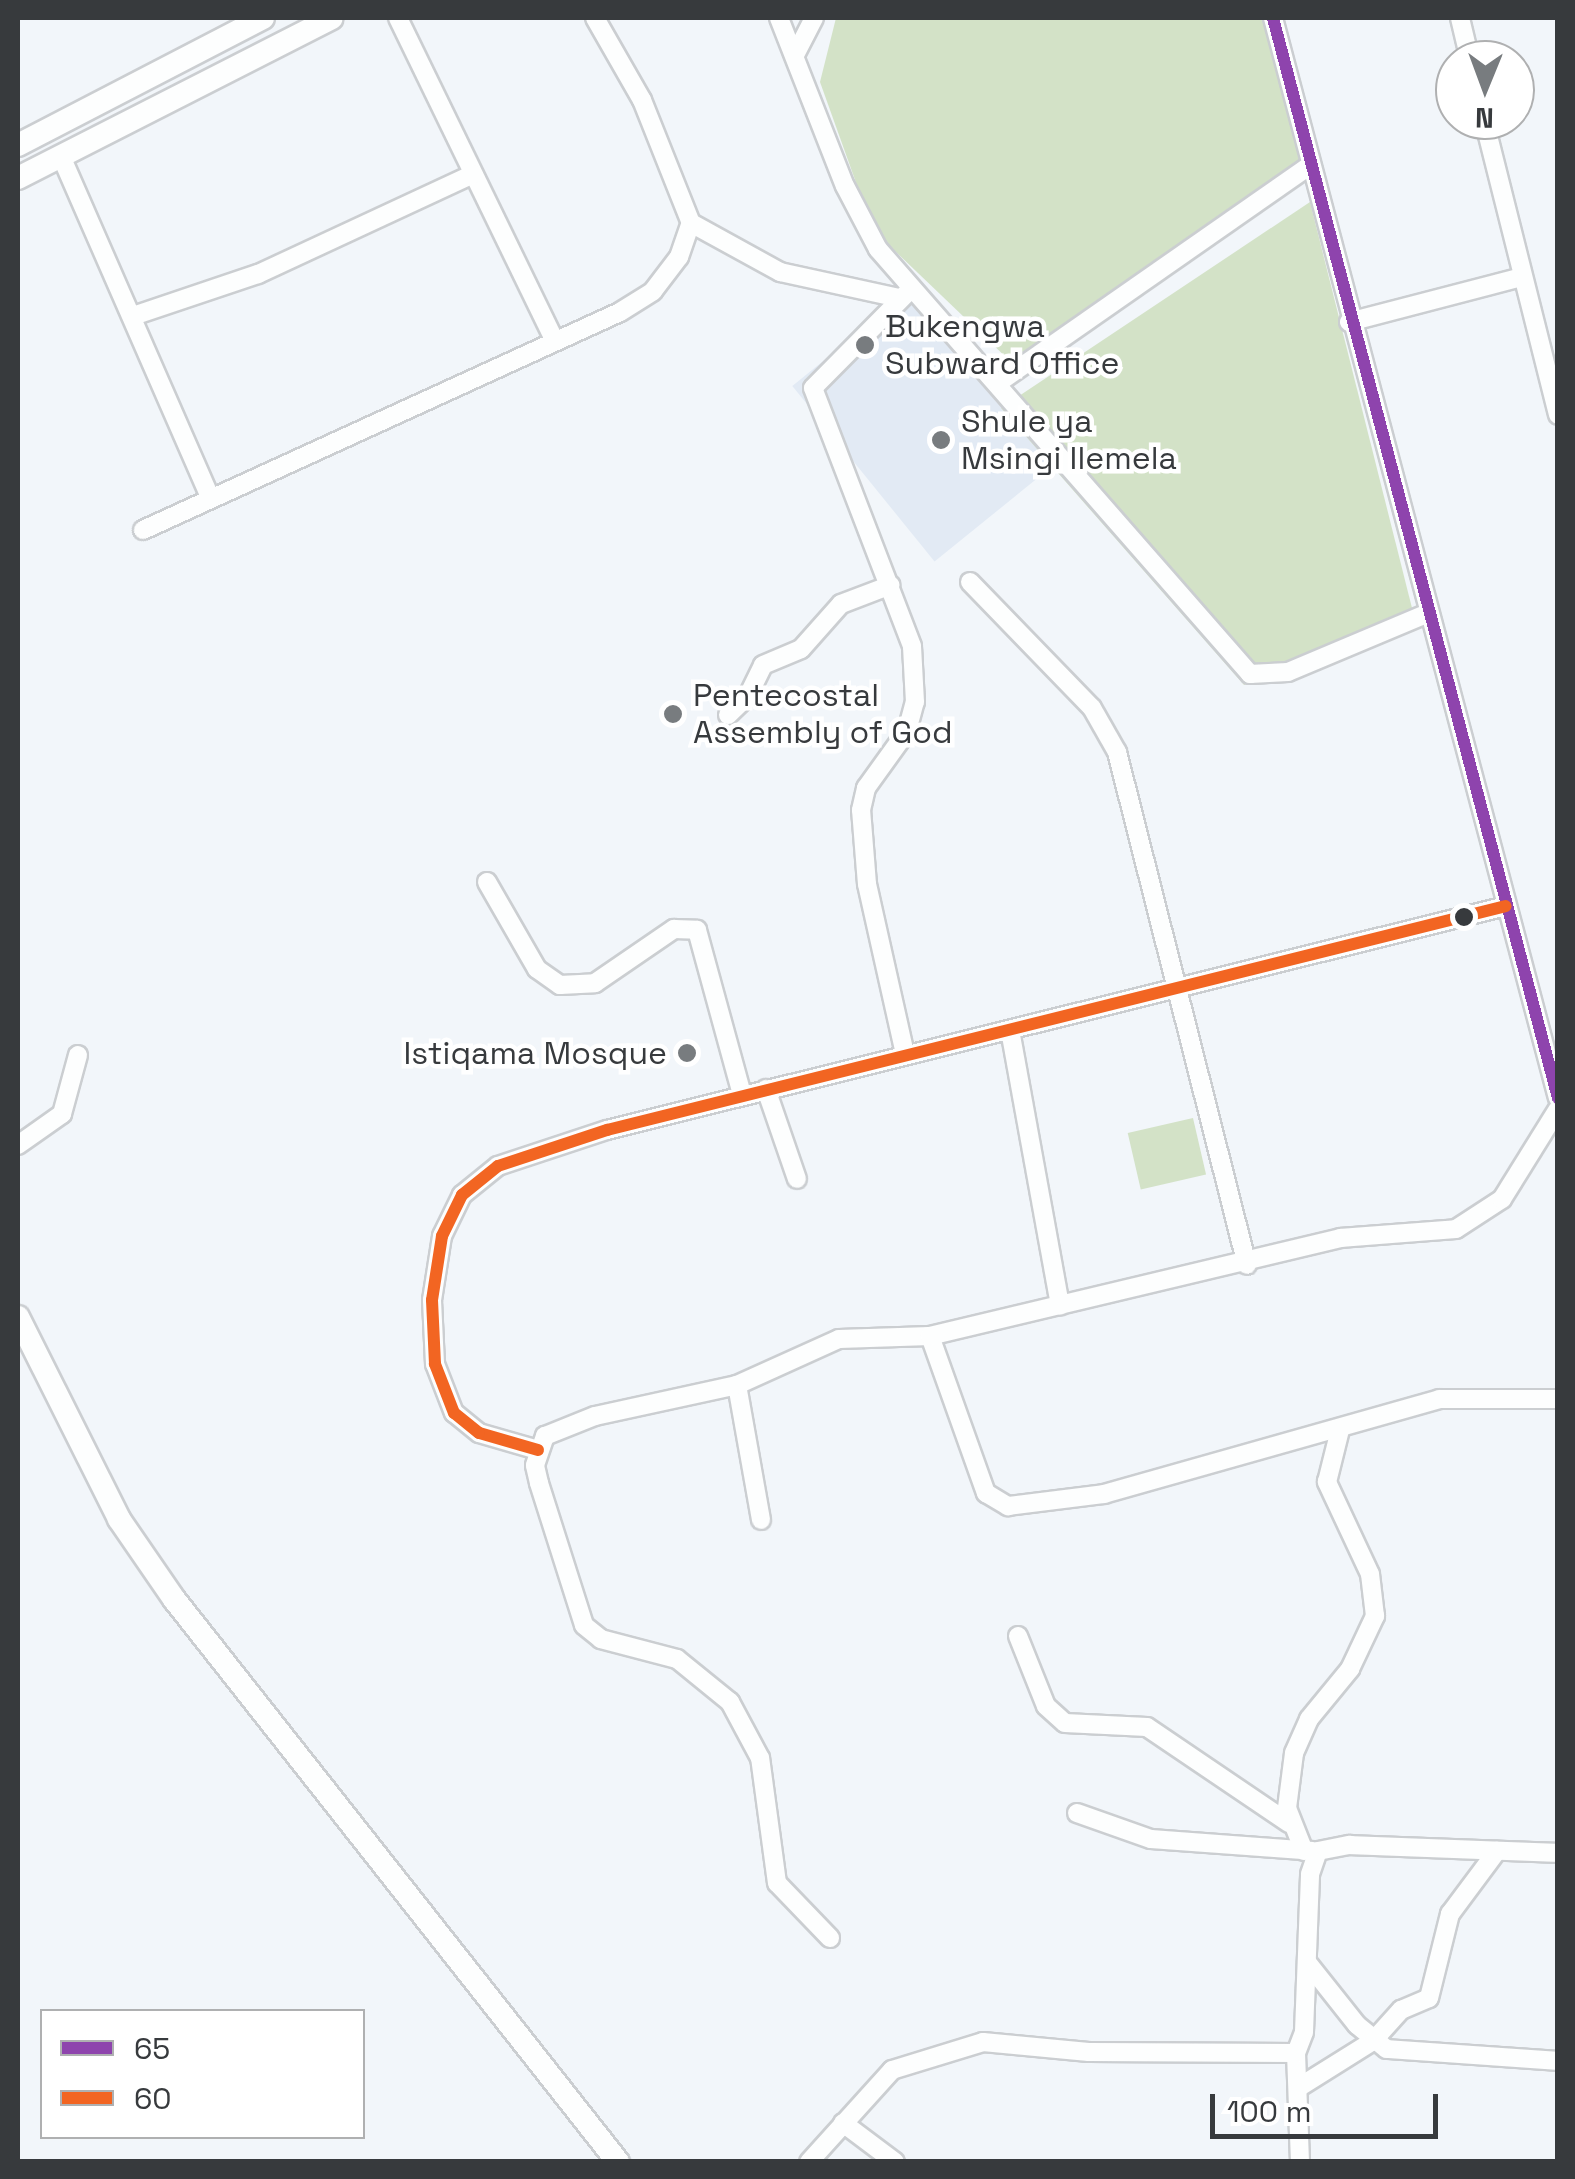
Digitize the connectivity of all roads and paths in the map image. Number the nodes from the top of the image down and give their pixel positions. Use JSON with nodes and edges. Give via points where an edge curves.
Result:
{"nodes":[{"id":1,"x":263,"y":18,"type":"edge"},
{"id":2,"x":332,"y":18,"type":"edge"},
{"id":3,"x":398,"y":18,"type":"edge"},
{"id":4,"x":595,"y":18,"type":"edge"},
{"id":5,"x":780,"y":18,"type":"edge"},
{"id":6,"x":814,"y":18,"type":"edge"},
{"id":7,"x":1273,"y":18,"type":"edge"},
{"id":8,"x":795,"y":55,"type":"junction"},
{"id":9,"x":1489,"y":140,"type":"edge"},
{"id":10,"x":18,"y":145,"type":"edge"},
{"id":11,"x":62,"y":156,"type":"junction"},
{"id":12,"x":1311,"y":165,"type":"junction"},
{"id":13,"x":474,"y":174,"type":"junction"},
{"id":14,"x":18,"y":178,"type":"edge"},
{"id":15,"x":691,"y":223,"type":"junction"},
{"id":16,"x":1522,"y":278,"type":"junction"},
{"id":17,"x":904,"y":294,"type":"junction"},
{"id":18,"x":133,"y":316,"type":"junction"},
{"id":19,"x":1349,"y":322,"type":"junction"},
{"id":20,"x":554,"y":340,"type":"junction"},
{"id":21,"x":1550,"y":357,"type":"edge"},
{"id":22,"x":998,"y":383,"type":"junction"},
{"id":23,"x":1558,"y":415,"type":"edge"},
{"id":24,"x":210,"y":497,"type":"junction"},
{"id":25,"x":144,"y":530,"type":"dead end"},
{"id":26,"x":970,"y":582,"type":"dead end"},
{"id":27,"x":891,"y":584,"type":"junction"},
{"id":28,"x":1426,"y":614,"type":"junction"},
{"id":29,"x":728,"y":716,"type":"dead end"},
{"id":30,"x":488,"y":882,"type":"dead end"},
{"id":31,"x":1506,"y":906,"type":"junction"},
{"id":32,"x":1180,"y":984,"type":"junction"},
{"id":33,"x":1010,"y":1030,"type":"junction"},
{"id":34,"x":1552,"y":1052,"type":"edge"},
{"id":35,"x":78,"y":1054,"type":"dead end"},
{"id":36,"x":904,"y":1054,"type":"junction"},
{"id":37,"x":766,"y":1089,"type":"junction"},
{"id":38,"x":742,"y":1096,"type":"junction"},
{"id":39,"x":1558,"y":1098,"type":"edge"},
{"id":40,"x":1558,"y":1109,"type":"edge"},
{"id":41,"x":18,"y":1145,"type":"edge"},
{"id":42,"x":798,"y":1180,"type":"dead end"},
{"id":43,"x":1247,"y":1265,"type":"junction"},
{"id":44,"x":1060,"y":1306,"type":"junction"},
{"id":45,"x":18,"y":1317,"type":"edge"},
{"id":46,"x":930,"y":1336,"type":"junction"},
{"id":47,"x":737,"y":1385,"type":"junction"},
{"id":48,"x":1558,"y":1399,"type":"edge"},
{"id":49,"x":1340,"y":1430,"type":"junction"},
{"id":50,"x":538,"y":1450,"type":"junction"},
{"id":51,"x":761,"y":1520,"type":"dead end"},
{"id":52,"x":1018,"y":1636,"type":"dead end"},
{"id":53,"x":1076,"y":1813,"type":"dead end"},
{"id":54,"x":1289,"y":1823,"type":"junction"},
{"id":55,"x":1467,"y":1849,"type":"junction"},
{"id":56,"x":1311,"y":1851,"type":"junction"},
{"id":57,"x":1497,"y":1851,"type":"junction"},
{"id":58,"x":1558,"y":1853,"type":"edge"},
{"id":59,"x":1461,"y":1892,"type":"junction"},
{"id":60,"x":830,"y":1938,"type":"dead end"},
{"id":61,"x":1306,"y":1962,"type":"junction"},
{"id":62,"x":1373,"y":2041,"type":"junction"},
{"id":63,"x":1296,"y":2053,"type":"junction"},
{"id":64,"x":1558,"y":2061,"type":"edge"},
{"id":65,"x":1300,"y":2086,"type":"junction"},
{"id":66,"x":843,"y":2122,"type":"junction"},
{"id":67,"x":618,"y":2162,"type":"edge"},
{"id":68,"x":809,"y":2162,"type":"edge"},
{"id":69,"x":895,"y":2162,"type":"edge"},
{"id":70,"x":1300,"y":2162,"type":"edge"}],
"edges":[{"from":1,"to":10,"type":"main road"},
{"from":2,"to":11,"type":"main road"},
{"from":3,"to":13,"type":"street"},
{"from":4,"to":15,"type":"street","via":[[642,100]]},
{"from":5,"to":8,"type":"street"},
{"from":6,"to":8,"type":"street"},
{"from":7,"to":12,"type":"street"},
{"from":8,"to":17,"type":"street","via":[[860,220]]},
{"from":9,"to":16,"type":"street"},
{"from":11,"to":14,"type":"main road"},
{"from":11,"to":18,"type":"street"},
{"from":12,"to":19,"type":"street"},
{"from":12,"to":22,"type":"street"},
{"from":13,"to":18,"type":"street","via":[[258,274]]},
{"from":13,"to":20,"type":"street"},
{"from":15,"to":17,"type":"street","via":[[780,272]]},
{"from":15,"to":20,"type":"street","via":[[679,257],[653,292]]},
{"from":16,"to":19,"type":"street"},
{"from":16,"to":21,"type":"street"},
{"from":17,"to":22,"type":"street"},
{"from":17,"to":27,"type":"street","via":[[813,388]]},
{"from":18,"to":24,"type":"street"},
{"from":19,"to":28,"type":"street"},
{"from":20,"to":24,"type":"street"},
{"from":21,"to":23,"type":"street"},
{"from":22,"to":28,"type":"street","via":[[1250,674],[1288,672]]},
{"from":24,"to":25,"type":"street"},
{"from":26,"to":32,"type":"street","via":[[1067,679],[1108,731],[1126,774]]},
{"from":27,"to":29,"type":"street","via":[[841,604],[801,649],[763,665],[748,696]]},
{"from":27,"to":36,"type":"street","via":[[912,646],[915,702],[896,754],[866,788],[860,830]]},
{"from":28,"to":31,"type":"street"},
{"from":30,"to":38,"type":"street","via":[[537,969],[560,985],[595,983],[674,930],[697,930]]},
{"from":31,"to":32,"type":"street"},
{"from":31,"to":34,"type":"street"},
{"from":32,"to":33,"type":"street"},
{"from":32,"to":43,"type":"street"},
{"from":33,"to":36,"type":"street"},
{"from":33,"to":44,"type":"street"},
{"from":34,"to":39,"type":"street"},
{"from":35,"to":41,"type":"street","via":[[62,1114]]},
{"from":36,"to":37,"type":"street"},
{"from":37,"to":38,"type":"street"},
{"from":37,"to":42,"type":"street"},
{"from":38,"to":50,"type":"street","via":[[531,1152],[478,1178],[451,1214],[432,1300],[442,1392],[454,1413],[479,1433]]},
{"from":40,"to":43,"type":"street","via":[[1502,1199],[1476,1222],[1340,1238]]},
{"from":43,"to":44,"type":"street"},
{"from":44,"to":46,"type":"street"},
{"from":45,"to":67,"type":"main road","via":[[68,1428],[145,1558]]},
{"from":46,"to":47,"type":"street","via":[[839,1339]]},
{"from":46,"to":49,"type":"street","via":[[986,1493],[999,1504],[1104,1494]]},
{"from":47,"to":50,"type":"street","via":[[556,1428]]},
{"from":47,"to":51,"type":"street"},
{"from":48,"to":49,"type":"street","via":[[1439,1399]]},
{"from":49,"to":54,"type":"street","via":[[1327,1482],[1370,1574],[1375,1616],[1350,1669],[1300,1734],[1289,1776]]},
{"from":50,"to":60,"type":"street","via":[[539,1483],[584,1625],[601,1639],[678,1659],[730,1702],[760,1758],[777,1883]]},
{"from":52,"to":54,"type":"street","via":[[1046,1706],[1065,1723],[1147,1727]]},
{"from":53,"to":56,"type":"street","via":[[1150,1839]]},
{"from":54,"to":56,"type":"street"},
{"from":55,"to":56,"type":"street","via":[[1350,1845]]},
{"from":55,"to":57,"type":"street"},
{"from":55,"to":59,"type":"street"},
{"from":56,"to":61,"type":"street"},
{"from":57,"to":58,"type":"street"},
{"from":57,"to":59,"type":"street"},
{"from":59,"to":62,"type":"street","via":[[1442,1937],[1431,1994],[1396,2014]]},
{"from":61,"to":62,"type":"street"},
{"from":61,"to":63,"type":"street","via":[[1304,2032]]},
{"from":62,"to":64,"type":"street","via":[[1418,2055],[1495,2053]]},
{"from":62,"to":65,"type":"street"},
{"from":63,"to":65,"type":"street"},
{"from":63,"to":66,"type":"street","via":[[1089,2052],[998,2038],[892,2070]]},
{"from":65,"to":70,"type":"street"},
{"from":66,"to":68,"type":"street"},
{"from":66,"to":69,"type":"street"}]}
